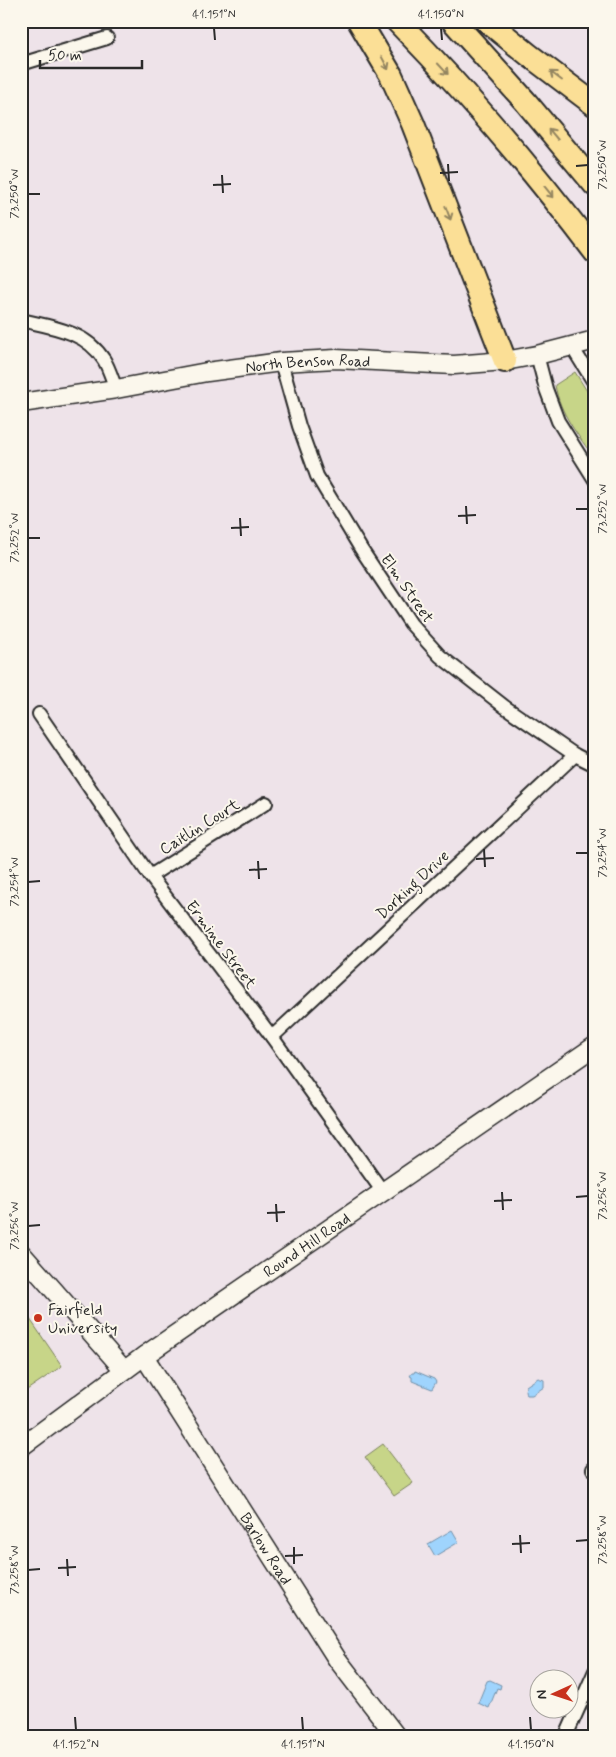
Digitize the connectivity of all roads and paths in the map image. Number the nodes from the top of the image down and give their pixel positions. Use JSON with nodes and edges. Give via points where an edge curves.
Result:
{"nodes":[{"id":1,"x":360,"y":21,"type":"edge"},
{"id":2,"x":397,"y":21,"type":"edge"},
{"id":3,"x":452,"y":21,"type":"edge"},
{"id":4,"x":487,"y":21,"type":"edge"},
{"id":5,"x":107,"y":38,"type":"dead end"},
{"id":6,"x":21,"y":64,"type":"edge"},
{"id":7,"x":595,"y":105,"type":"edge"},
{"id":8,"x":595,"y":186,"type":"edge"},
{"id":9,"x":595,"y":252,"type":"edge"},
{"id":10,"x":21,"y":320,"type":"edge"},
{"id":11,"x":595,"y":340,"type":"edge"},
{"id":12,"x":572,"y":347,"type":"junction"},
{"id":13,"x":538,"y":355,"type":"junction"},
{"id":14,"x":505,"y":361,"type":"junction"},
{"id":15,"x":281,"y":362,"type":"junction"},
{"id":16,"x":595,"y":384,"type":"edge"},
{"id":17,"x":116,"y":389,"type":"junction"},
{"id":18,"x":21,"y":403,"type":"edge"},
{"id":19,"x":595,"y":480,"type":"edge"},
{"id":20,"x":39,"y":714,"type":"dead end"},
{"id":21,"x":575,"y":755,"type":"junction"},
{"id":22,"x":595,"y":765,"type":"edge"},
{"id":23,"x":266,"y":803,"type":"dead end"},
{"id":24,"x":150,"y":876,"type":"junction"},
{"id":25,"x":272,"y":1037,"type":"junction"},
{"id":26,"x":595,"y":1046,"type":"edge"},
{"id":27,"x":382,"y":1192,"type":"junction"},
{"id":28,"x":21,"y":1253,"type":"edge"},
{"id":29,"x":144,"y":1356,"type":"junction"},
{"id":30,"x":124,"y":1370,"type":"junction"},
{"id":31,"x":21,"y":1448,"type":"edge"},
{"id":32,"x":595,"y":1671,"type":"edge"},
{"id":33,"x":396,"y":1736,"type":"edge"},
{"id":34,"x":566,"y":1736,"type":"edge"}],
"edges":[{"from":1,"to":14,"type":"highway","one_way":true,"via":[[391,75],[413,124]]},
{"from":2,"to":9,"type":"highway","one_way":true,"via":[[518,155]]},
{"from":8,"to":3,"type":"highway","one_way":true,"via":[[526,101]]},
{"from":7,"to":4,"type":"highway","one_way":true},
{"from":5,"to":6,"type":"street"},
{"from":10,"to":17,"type":"street","via":[[72,332],[87,340],[104,361]]},
{"from":11,"to":12,"type":"main road","name":"North Benson Road"},
{"from":12,"to":13,"type":"main road","name":"North Benson Road"},
{"from":12,"to":16,"type":"street"},
{"from":13,"to":14,"type":"main road","name":"North Benson Road"},
{"from":13,"to":19,"type":"street","via":[[558,421]]},
{"from":14,"to":15,"type":"main road","name":"North Benson Road","via":[[454,365],[336,359]]},
{"from":15,"to":17,"type":"main road","name":"North Benson Road"},
{"from":15,"to":21,"type":"street","name":"Elm Street","via":[[317,476],[361,550],[411,624],[440,656]]},
{"from":17,"to":18,"type":"main road","name":"North Benson Road"},
{"from":20,"to":24,"type":"street","name":"Ermine Street"},
{"from":21,"to":22,"type":"street","name":"Elm Street"},
{"from":21,"to":25,"type":"street","name":"Dorking Drive"},
{"from":23,"to":24,"type":"street","name":"Caitlin Court"},
{"from":24,"to":25,"type":"street","name":"Ermine Street"},
{"from":25,"to":27,"type":"street","name":"Ermine Street"},
{"from":26,"to":27,"type":"main road","name":"Round Hill Road"},
{"from":27,"to":29,"type":"main road","name":"Round Hill Road"},
{"from":28,"to":30,"type":"main road"},
{"from":29,"to":30,"type":"main road","name":"Round Hill Road"},
{"from":29,"to":33,"type":"main road","name":"Barlow Road","via":[[337,1659]]},
{"from":30,"to":31,"type":"main road","name":"Round Hill Road"},
{"from":32,"to":34,"type":"street"}]}
